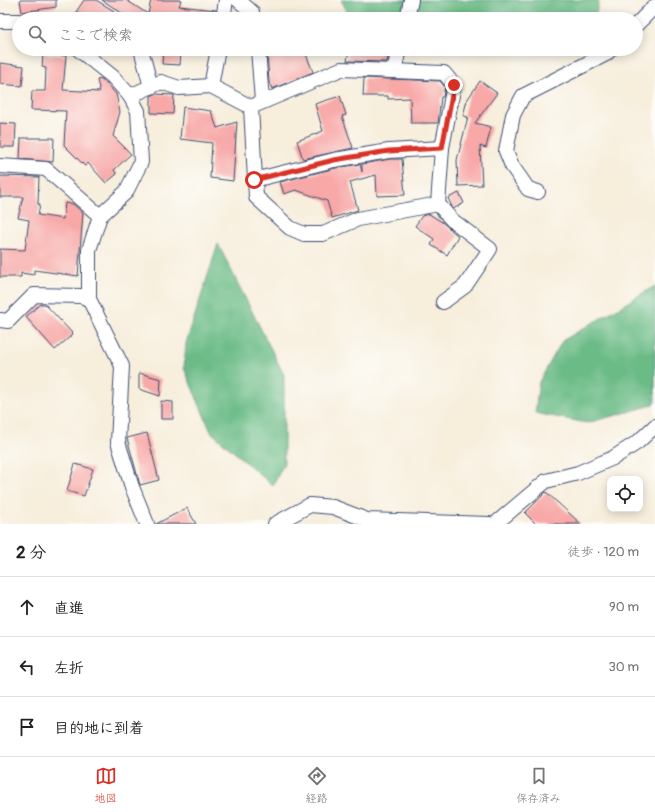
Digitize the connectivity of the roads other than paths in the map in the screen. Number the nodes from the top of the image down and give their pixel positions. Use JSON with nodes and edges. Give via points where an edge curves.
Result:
{"nodes":[{"id":1,"x":226,"y":0,"type":"edge"},
{"id":2,"x":238,"y":0,"type":"edge"},
{"id":3,"x":411,"y":0,"type":"edge"},
{"id":4,"x":655,"y":6,"type":"edge"},
{"id":5,"x":224,"y":12,"type":"edge"},
{"id":6,"x":252,"y":12,"type":"edge"},
{"id":7,"x":408,"y":12,"type":"edge"},
{"id":8,"x":643,"y":18,"type":"edge"},
{"id":9,"x":0,"y":21,"type":"edge"},
{"id":10,"x":12,"y":21,"type":"edge"},
{"id":11,"x":87,"y":56,"type":"edge"},
{"id":12,"x":143,"y":56,"type":"edge"},
{"id":13,"x":217,"y":56,"type":"edge"},
{"id":14,"x":258,"y":56,"type":"edge"},
{"id":15,"x":397,"y":56,"type":"edge"},
{"id":16,"x":602,"y":56,"type":"edge"},
{"id":17,"x":394,"y":71,"type":"junction"},
{"id":18,"x":211,"y":86,"type":"junction"},
{"id":19,"x":151,"y":87,"type":"junction"},
{"id":20,"x":130,"y":96,"type":"junction"},
{"id":21,"x":256,"y":104,"type":"junction"},
{"id":22,"x":442,"y":148,"type":"junction"},
{"id":23,"x":0,"y":166,"type":"edge"},
{"id":24,"x":254,"y":180,"type":"junction"},
{"id":25,"x":538,"y":192,"type":"dead end"},
{"id":26,"x":438,"y":204,"type":"junction"},
{"id":27,"x":100,"y":216,"type":"junction"},
{"id":28,"x":89,"y":299,"type":"junction"},
{"id":29,"x":443,"y":302,"type":"dead end"},
{"id":30,"x":0,"y":320,"type":"edge"},
{"id":31,"x":655,"y":426,"type":"edge"},
{"id":32,"x":147,"y":524,"type":"edge"},
{"id":33,"x":275,"y":524,"type":"edge"},
{"id":34,"x":489,"y":524,"type":"edge"},
{"id":35,"x":495,"y":524,"type":"edge"}],
"edges":[{"from":1,"to":5,"type":"street"},
{"from":2,"to":6,"type":"street"},
{"from":3,"to":7,"type":"street"},
{"from":4,"to":8,"type":"street"},
{"from":9,"to":10,"type":"street"},
{"from":11,"to":20,"type":"street","via":[[113,77]]},
{"from":12,"to":19,"type":"street"},
{"from":13,"to":18,"type":"street"},
{"from":14,"to":21,"type":"street"},
{"from":15,"to":17,"type":"street"},
{"from":16,"to":25,"type":"street","via":[[522,96],[513,115],[506,151],[512,166],[528,190]]},
{"from":17,"to":21,"type":"street","via":[[341,68]]},
{"from":17,"to":22,"type":"street","via":[[444,73],[454,85]]},
{"from":18,"to":19,"type":"street","via":[[179,88],[161,82]]},
{"from":18,"to":21,"type":"street"},
{"from":19,"to":20,"type":"street"},
{"from":20,"to":27,"type":"street","via":[[138,111],[141,162],[126,192]]},
{"from":21,"to":24,"type":"street"},
{"from":22,"to":24,"type":"street","via":[[373,153]]},
{"from":22,"to":26,"type":"street"},
{"from":23,"to":27,"type":"street","via":[[46,169]]},
{"from":24,"to":26,"type":"street","via":[[256,197],[290,228],[304,234],[323,234],[358,219]]},
{"from":26,"to":29,"type":"street","via":[[452,220],[490,249],[465,286]]},
{"from":27,"to":28,"type":"street","via":[[89,250]]},
{"from":28,"to":30,"type":"street","via":[[81,296],[34,295],[8,321]]},
{"from":28,"to":32,"type":"street","via":[[122,366],[118,442]]},
{"from":31,"to":35,"type":"street","via":[[638,442],[613,458],[578,473],[546,482]]},
{"from":33,"to":34,"type":"street","via":[[310,505],[333,507],[367,520]]}]}
